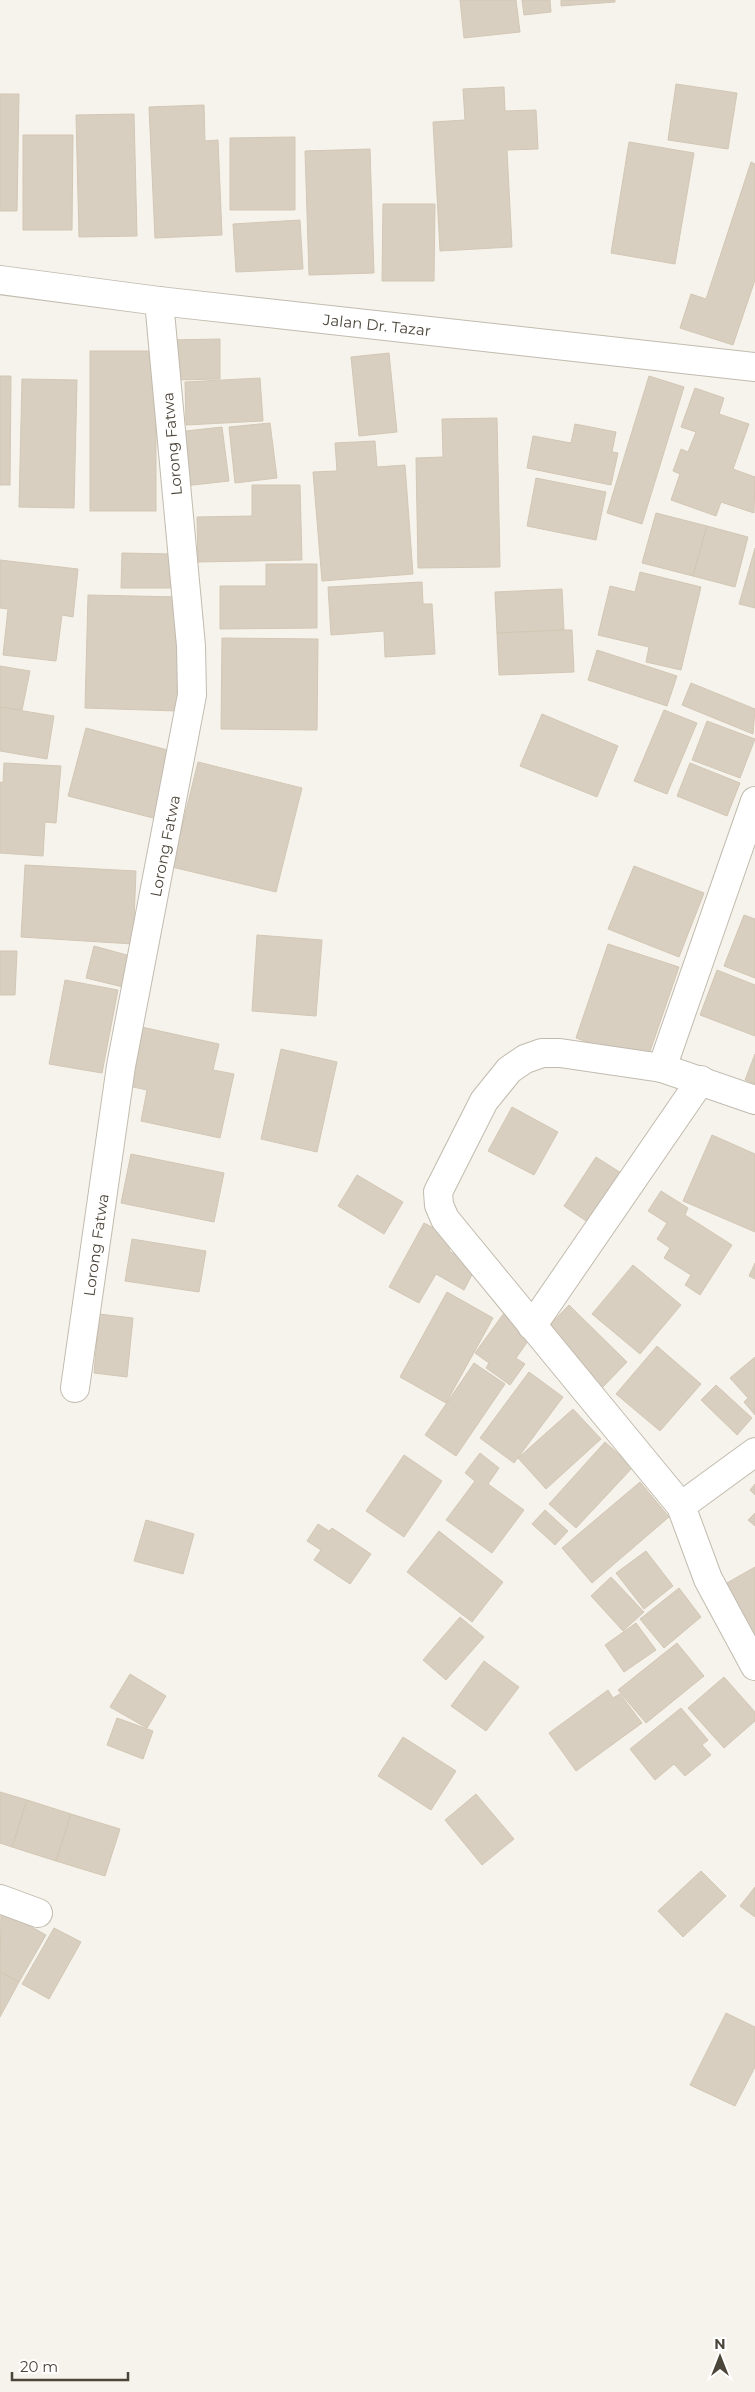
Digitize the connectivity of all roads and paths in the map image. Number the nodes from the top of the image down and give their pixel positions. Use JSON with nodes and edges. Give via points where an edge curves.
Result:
{"nodes":[{"id":1,"x":0,"y":280,"type":"edge"},
{"id":2,"x":159,"y":301,"type":"junction"},
{"id":3,"x":755,"y":367,"type":"edge"},
{"id":4,"x":755,"y":801,"type":"edge"},
{"id":5,"x":662,"y":1068,"type":"junction"},
{"id":6,"x":702,"y":1080,"type":"junction"},
{"id":7,"x":755,"y":1100,"type":"edge"},
{"id":8,"x":532,"y":1326,"type":"junction"},
{"id":9,"x":75,"y":1388,"type":"dead end"},
{"id":10,"x":755,"y":1452,"type":"edge"},
{"id":11,"x":681,"y":1506,"type":"junction"},
{"id":12,"x":755,"y":1666,"type":"edge"},
{"id":13,"x":0,"y":1899,"type":"edge"},
{"id":14,"x":38,"y":1913,"type":"dead end"}],
"edges":[{"from":1,"to":2,"type":"street","name":"Jalan Dr. Tazar"},
{"from":2,"to":3,"type":"street","name":"Jalan Dr. Tazar"},
{"from":2,"to":9,"type":"street","name":"Lorong Fatwa","via":[[191,646],[192,695],[122,1066]]},
{"from":4,"to":5,"type":"street"},
{"from":5,"to":6,"type":"street"},
{"from":5,"to":8,"type":"street","via":[[542,1053],[509,1070],[484,1100],[438,1192],[439,1205],[445,1219]]},
{"from":6,"to":7,"type":"street"},
{"from":6,"to":8,"type":"street"},
{"from":8,"to":11,"type":"street"},
{"from":10,"to":11,"type":"street"},
{"from":11,"to":12,"type":"street","via":[[708,1579]]},
{"from":13,"to":14,"type":"street"}]}
